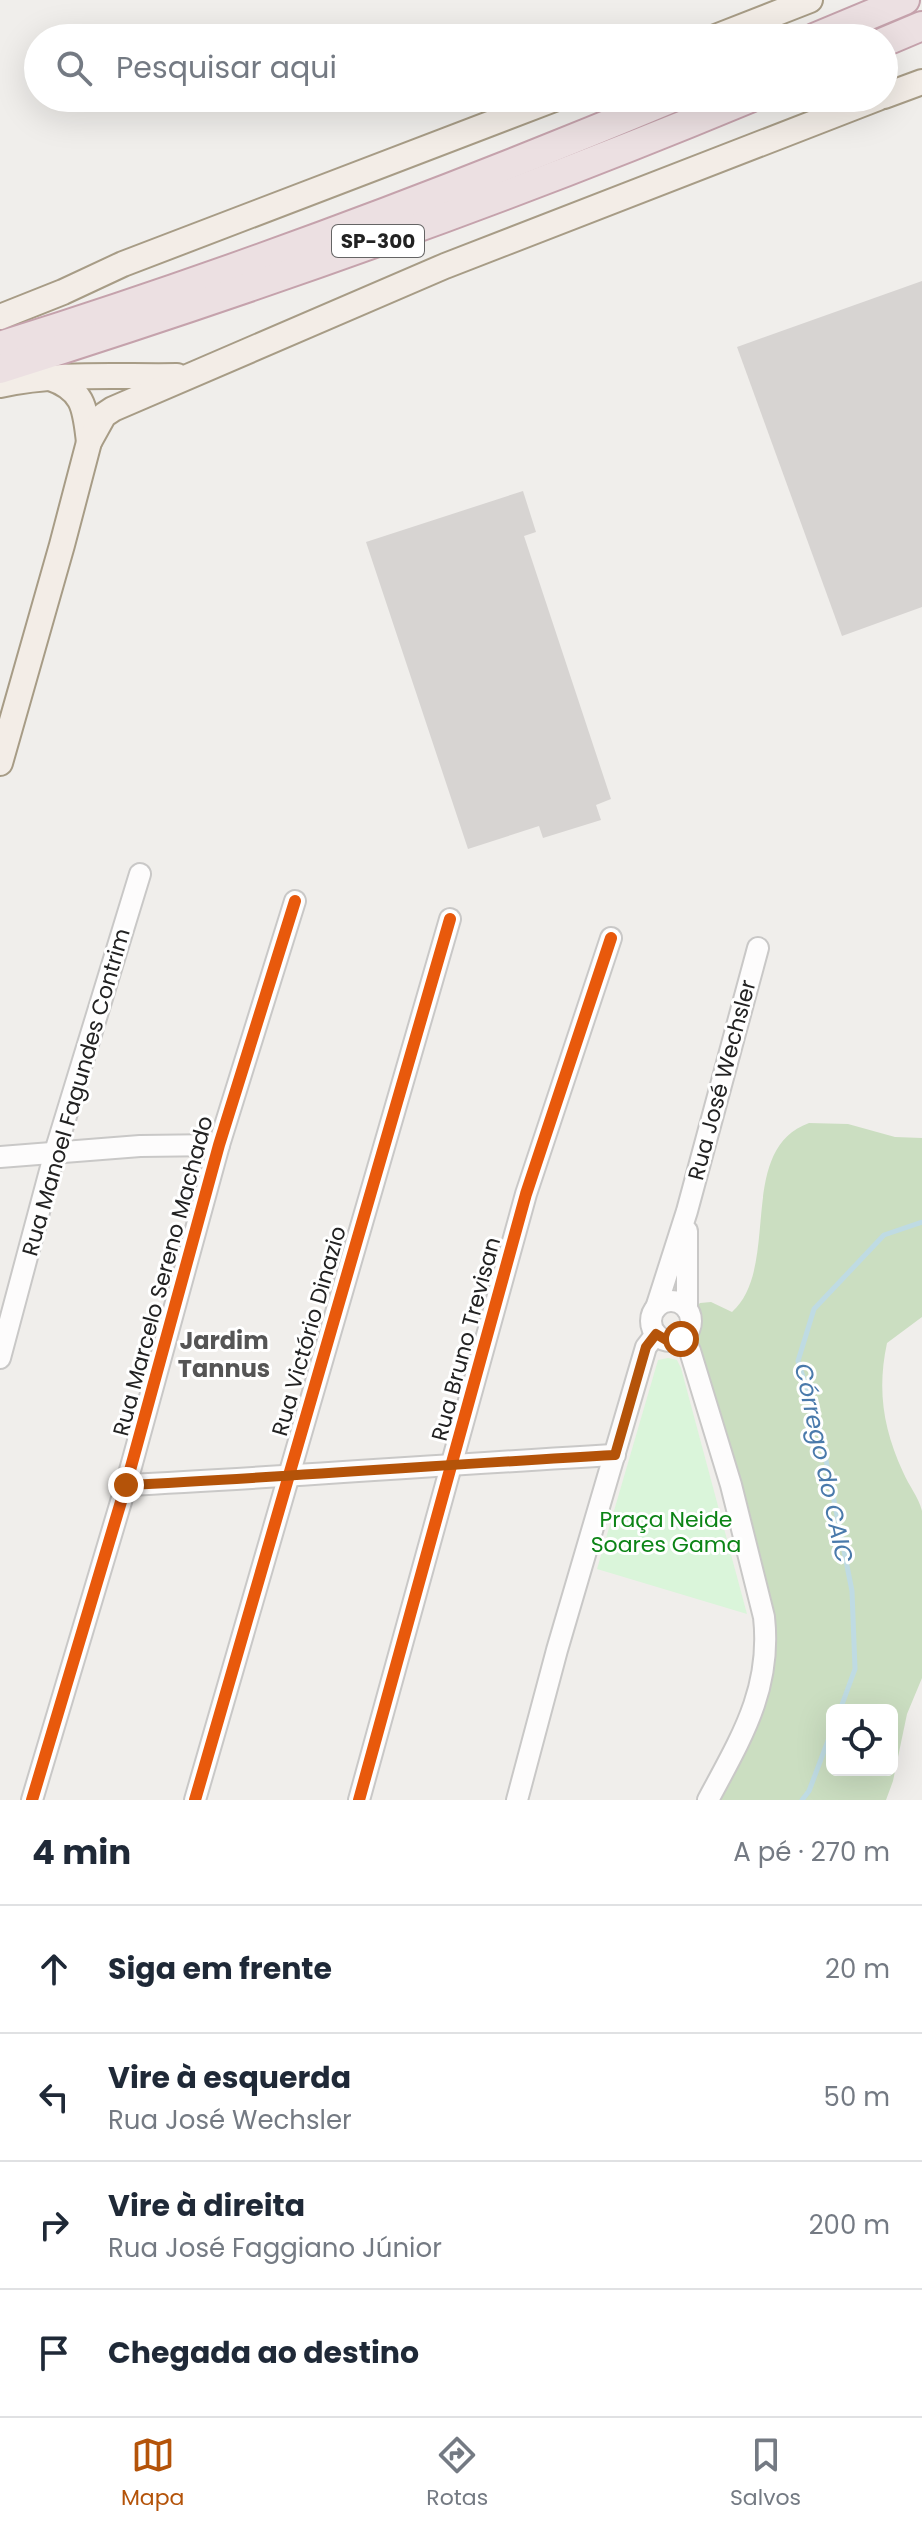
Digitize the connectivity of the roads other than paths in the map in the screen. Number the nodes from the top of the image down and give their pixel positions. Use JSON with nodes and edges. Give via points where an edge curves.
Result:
{"nodes":[{"id":1,"x":810,"y":0,"type":"edge"},
{"id":2,"x":905,"y":0,"type":"edge"},
{"id":3,"x":749,"y":24,"type":"edge"},
{"id":4,"x":848,"y":24,"type":"edge"},
{"id":5,"x":922,"y":26,"type":"edge"},
{"id":6,"x":898,"y":36,"type":"edge"},
{"id":7,"x":922,"y":82,"type":"edge"},
{"id":8,"x":898,"y":91,"type":"edge"},
{"id":9,"x":520,"y":112,"type":"edge"},
{"id":10,"x":637,"y":112,"type":"edge"},
{"id":11,"x":716,"y":112,"type":"edge"},
{"id":12,"x":842,"y":112,"type":"edge"},
{"id":13,"x":0,"y":317,"type":"edge"},
{"id":14,"x":0,"y":346,"type":"edge"},
{"id":15,"x":0,"y":369,"type":"edge"},
{"id":16,"x":188,"y":375,"type":"junction"},
{"id":17,"x":50,"y":378,"type":"junction"},
{"id":18,"x":0,"y":385,"type":"edge"},
{"id":19,"x":89,"y":442,"type":"junction"},
{"id":20,"x":0,"y":763,"type":"edge"},
{"id":21,"x":140,"y":874,"type":"dead end"},
{"id":22,"x":295,"y":901,"type":"dead end"},
{"id":23,"x":450,"y":919,"type":"dead end"},
{"id":24,"x":611,"y":938,"type":"dead end"},
{"id":25,"x":758,"y":948,"type":"dead end"},
{"id":26,"x":219,"y":1145,"type":"junction"},
{"id":27,"x":55,"y":1152,"type":"junction"},
{"id":28,"x":0,"y":1157,"type":"edge"},
{"id":29,"x":687,"y":1211,"type":"junction"},
{"id":30,"x":656,"y":1308,"type":"junction"},
{"id":31,"x":687,"y":1309,"type":"junction"},
{"id":32,"x":656,"y":1334,"type":"junction"},
{"id":33,"x":681,"y":1339,"type":"junction"},
{"id":34,"x":0,"y":1358,"type":"edge"},
{"id":35,"x":615,"y":1455,"type":"junction"},
{"id":36,"x":453,"y":1464,"type":"junction"},
{"id":37,"x":288,"y":1477,"type":"junction"},
{"id":38,"x":126,"y":1485,"type":"junction"},
{"id":39,"x":32,"y":1800,"type":"edge"},
{"id":40,"x":195,"y":1800,"type":"edge"},
{"id":41,"x":359,"y":1800,"type":"edge"},
{"id":42,"x":517,"y":1800,"type":"edge"},
{"id":43,"x":708,"y":1800,"type":"edge"}],
"edges":[{"from":1,"to":3,"type":"main road"},
{"from":2,"to":4,"type":"highway"},
{"from":5,"to":6,"type":"highway"},
{"from":7,"to":8,"type":"main road"},
{"from":9,"to":13,"type":"main road","via":[[123,264]]},
{"from":10,"to":14,"type":"highway","number":"SP-300","via":[[246,264]]},
{"from":11,"to":15,"type":"highway","number":"SP-300","via":[[413,229]]},
{"from":12,"to":16,"type":"main road","via":[[445,266]]},
{"from":16,"to":17,"type":"main road"},
{"from":16,"to":19,"type":"main road","via":[[104,415]]},
{"from":17,"to":18,"type":"main road"},
{"from":17,"to":19,"type":"main road","via":[[81,400]]},
{"from":19,"to":20,"type":"main road"},
{"from":21,"to":27,"type":"street","name":"Rua Manoel Fagundes Contrim"},
{"from":22,"to":26,"type":"street","name":"Rua Marcelo Sereno Machado"},
{"from":23,"to":37,"type":"street","name":"Rua Victório Dinazio"},
{"from":24,"to":36,"type":"street","name":"Rua Bruno Trevisan","via":[[526,1194]]},
{"from":25,"to":29,"type":"street","name":"Rua José Wechsler"},
{"from":26,"to":27,"type":"street"},
{"from":26,"to":38,"type":"street","name":"Rua Marcelo Sereno Machado"},
{"from":27,"to":28,"type":"street"},
{"from":27,"to":34,"type":"street","name":"Rua Manoel Fagundes Contrim"},
{"from":29,"to":30,"type":"street","name":"Rua José Wechsler"},
{"from":29,"to":31,"type":"street","name":"Rua José Wechsler"},
{"from":30,"to":31,"type":"street","via":[[675,1302]]},
{"from":30,"to":32,"type":"street","via":[[651,1321]]},
{"from":31,"to":33,"type":"street","via":[[691,1321]]},
{"from":32,"to":33,"type":"street","via":[[668,1341]]},
{"from":32,"to":35,"type":"street","via":[[646,1347]]},
{"from":33,"to":43,"type":"street","via":[[690,1351],[731,1485],[766,1639],[763,1676],[748,1724]]},
{"from":35,"to":36,"type":"street"},
{"from":35,"to":42,"type":"street"},
{"from":36,"to":37,"type":"street"},
{"from":36,"to":41,"type":"street","name":"Rua Bruno Trevisan"},
{"from":37,"to":38,"type":"street"},
{"from":37,"to":40,"type":"street","name":"Rua Victório Dinazio"},
{"from":38,"to":39,"type":"street","name":"Rua Marcelo Sereno Machado"}]}
